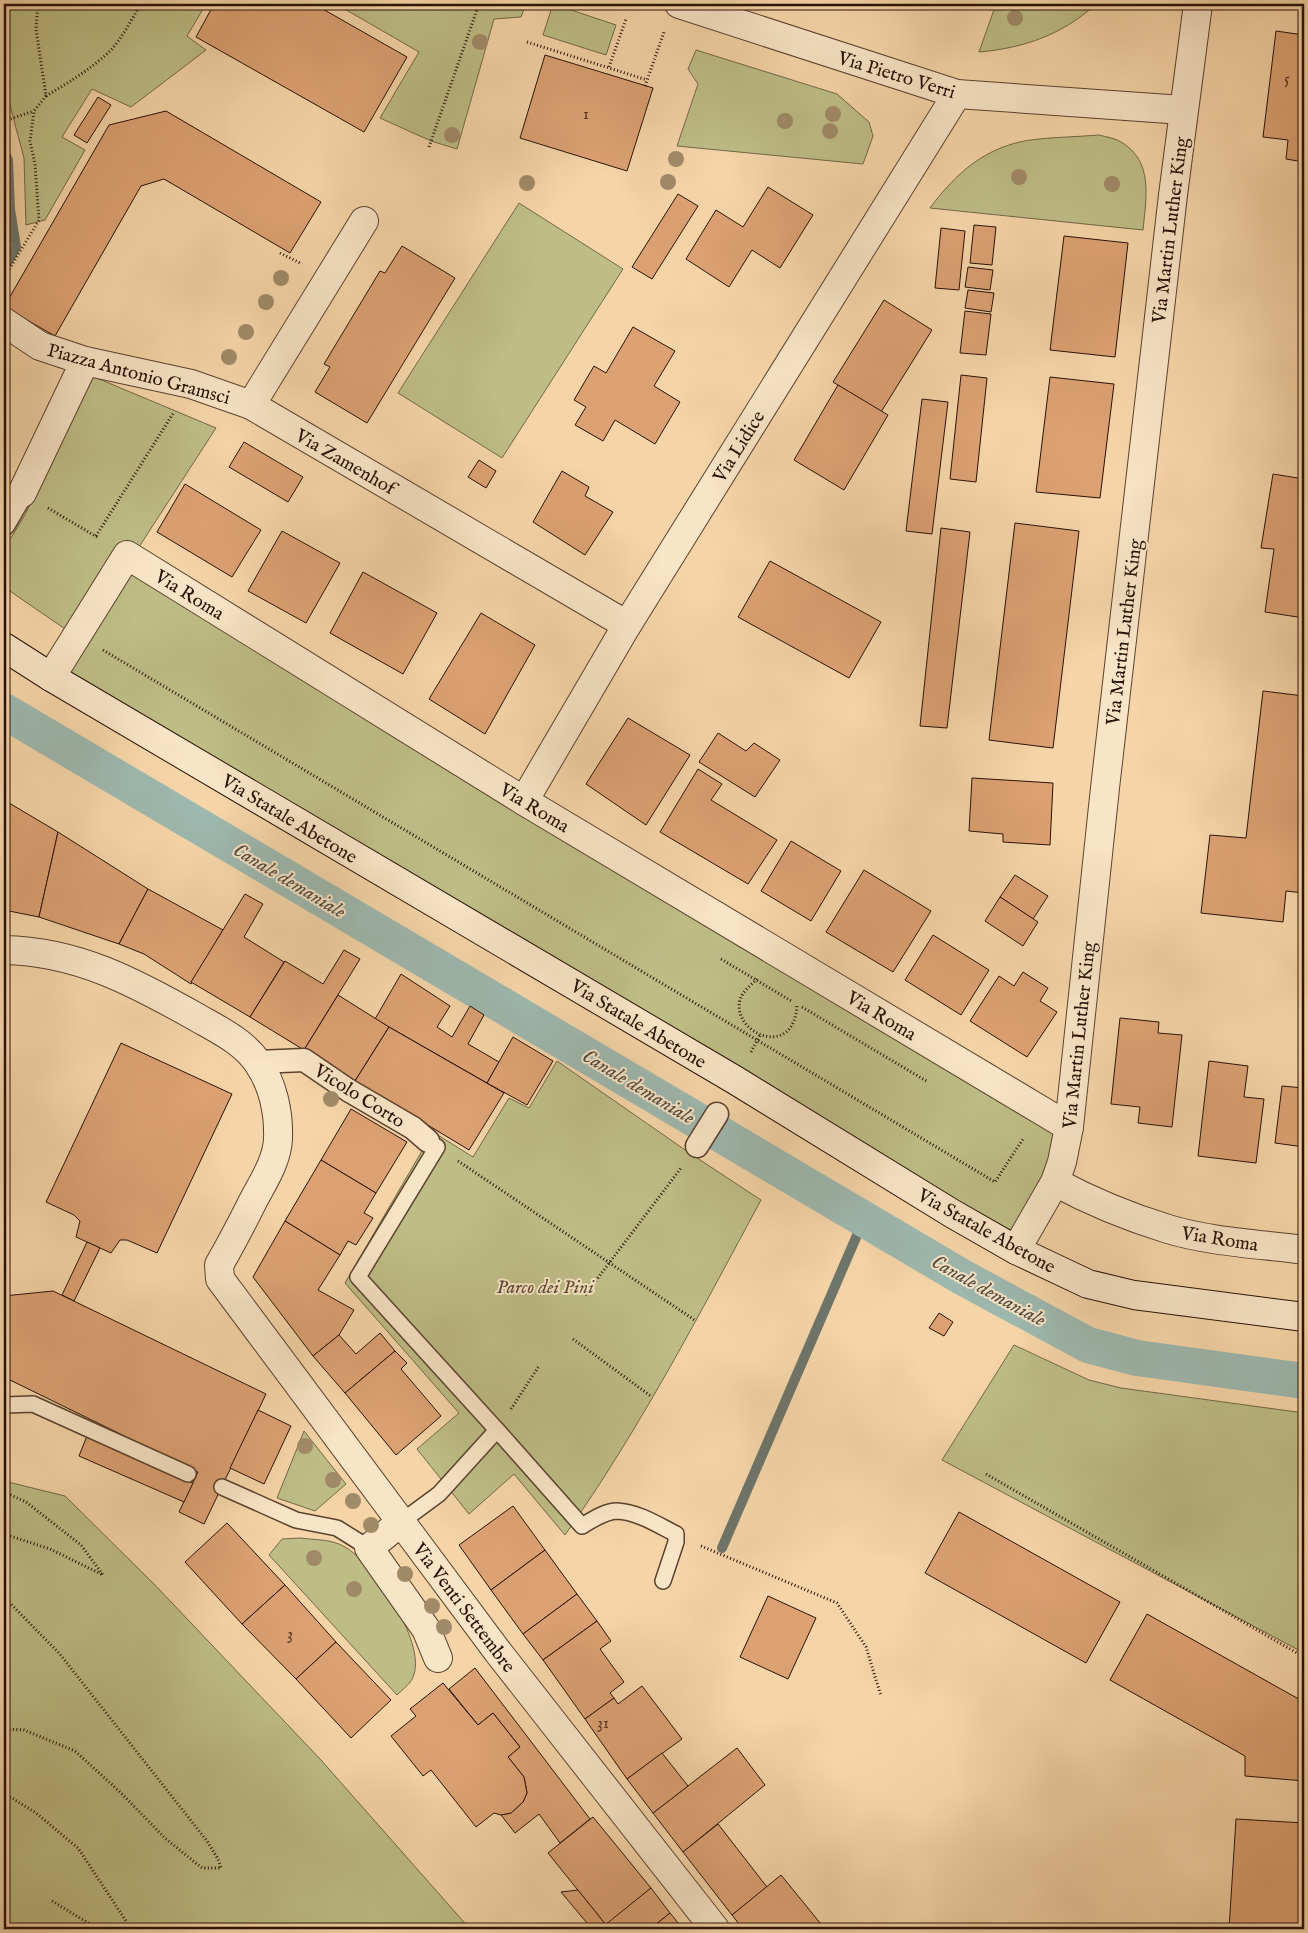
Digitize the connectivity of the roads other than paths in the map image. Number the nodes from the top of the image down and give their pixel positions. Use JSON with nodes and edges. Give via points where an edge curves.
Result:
{"nodes":[{"id":1,"x":679,"y":4,"type":"edge"},
{"id":2,"x":1198,"y":4,"type":"edge"},
{"id":3,"x":957,"y":94,"type":"junction"},
{"id":4,"x":1183,"y":110,"type":"junction"},
{"id":5,"x":364,"y":222,"type":"dead end"},
{"id":6,"x":4,"y":322,"type":"edge"},
{"id":7,"x":85,"y":361,"type":"junction"},
{"id":8,"x":251,"y":405,"type":"junction"},
{"id":9,"x":22,"y":492,"type":"joint"},
{"id":10,"x":4,"y":524,"type":"edge"},
{"id":11,"x":627,"y":625,"type":"junction"},
{"id":12,"x":4,"y":647,"type":"edge"},
{"id":13,"x":51,"y":677,"type":"junction"},
{"id":14,"x":524,"y":801,"type":"junction"},
{"id":15,"x":4,"y":950,"type":"edge"},
{"id":16,"x":258,"y":1062,"type":"junction"},
{"id":17,"x":717,"y":1114,"type":"dead end"},
{"id":18,"x":1069,"y":1127,"type":"junction"},
{"id":19,"x":433,"y":1144,"type":"joint"},
{"id":20,"x":697,"y":1146,"type":"dead end"},
{"id":21,"x":1055,"y":1182,"type":"junction"},
{"id":22,"x":1016,"y":1250,"type":"junction"},
{"id":23,"x":1304,"y":1250,"type":"edge"},
{"id":24,"x":1304,"y":1317,"type":"edge"},
{"id":25,"x":6,"y":1405,"type":"dead end"},
{"id":26,"x":497,"y":1430,"type":"junction"},
{"id":27,"x":188,"y":1474,"type":"dead end"},
{"id":28,"x":222,"y":1486,"type":"dead end"},
{"id":29,"x":401,"y":1522,"type":"junction"},
{"id":30,"x":369,"y":1548,"type":"junction"},
{"id":31,"x":663,"y":1581,"type":"dead end"},
{"id":32,"x":438,"y":1658,"type":"dead end"},
{"id":33,"x":715,"y":1929,"type":"edge"}],
"edges":[{"from":1,"to":3,"type":"street","name":"Via Pietro Verri"},
{"from":2,"to":4,"type":"street","name":"Via Martin Luther King"},
{"from":3,"to":4,"type":"street","name":"Via Pietro Verri"},
{"from":3,"to":11,"type":"street","name":"Via Lidice"},
{"from":4,"to":18,"type":"street","name":"Via Martin Luther King","via":[[1104,788]]},
{"from":5,"to":8,"type":"street"},
{"from":6,"to":7,"type":"street","name":"Piazza Antonio Gramsci","via":[[40,346]]},
{"from":7,"to":8,"type":"street","name":"Piazza Antonio Gramsci","via":[[191,384]]},
{"from":7,"to":9,"type":"street"},
{"from":8,"to":11,"type":"street","name":"Via Zamenhof"},
{"from":9,"to":10,"type":"street"},
{"from":11,"to":14,"type":"street","name":"Via Lidice"},
{"from":12,"to":13,"type":"street","name":"Via Statale Abetone"},
{"from":13,"to":14,"type":"street","name":"Via Roma","via":[[127,555]]},
{"from":13,"to":22,"type":"street","name":"Via Statale Abetone","via":[[735,1080]]},
{"from":14,"to":18,"type":"street","name":"Via Roma"},
{"from":15,"to":16,"type":"street","via":[[59,955],[121,977],[227,1035]]},
{"from":16,"to":19,"type":"street","name":"Vicolo Corto","via":[[304,1060]]},
{"from":16,"to":29,"type":"street","name":"Via Venti Settembre","via":[[274,1098],[278,1141],[272,1163],[220,1265],[220,1280]]},
{"from":17,"to":20,"type":"street"},
{"from":18,"to":21,"type":"street","name":"Via Martin Luther King"},
{"from":19,"to":26,"type":"lane","via":[[358,1277]]},
{"from":21,"to":22,"type":"street","name":"Via Martin Luther King"},
{"from":21,"to":23,"type":"street","name":"Via Roma","via":[[1086,1198],[1168,1229]]},
{"from":22,"to":24,"type":"street","name":"Via Statale Abetone","via":[[1088,1284],[1112,1290]]},
{"from":25,"to":27,"type":"lane","via":[[34,1404]]},
{"from":26,"to":29,"type":"lane","via":[[439,1494]]},
{"from":26,"to":31,"type":"lane","via":[[582,1526],[616,1511],[638,1516],[676,1534]]},
{"from":28,"to":30,"type":"lane","via":[[296,1520],[337,1528]]},
{"from":29,"to":30,"type":"street"},
{"from":29,"to":33,"type":"street","name":"Via Venti Settembre","via":[[498,1652]]},
{"from":30,"to":32,"type":"street","via":[[426,1630]]}]}
